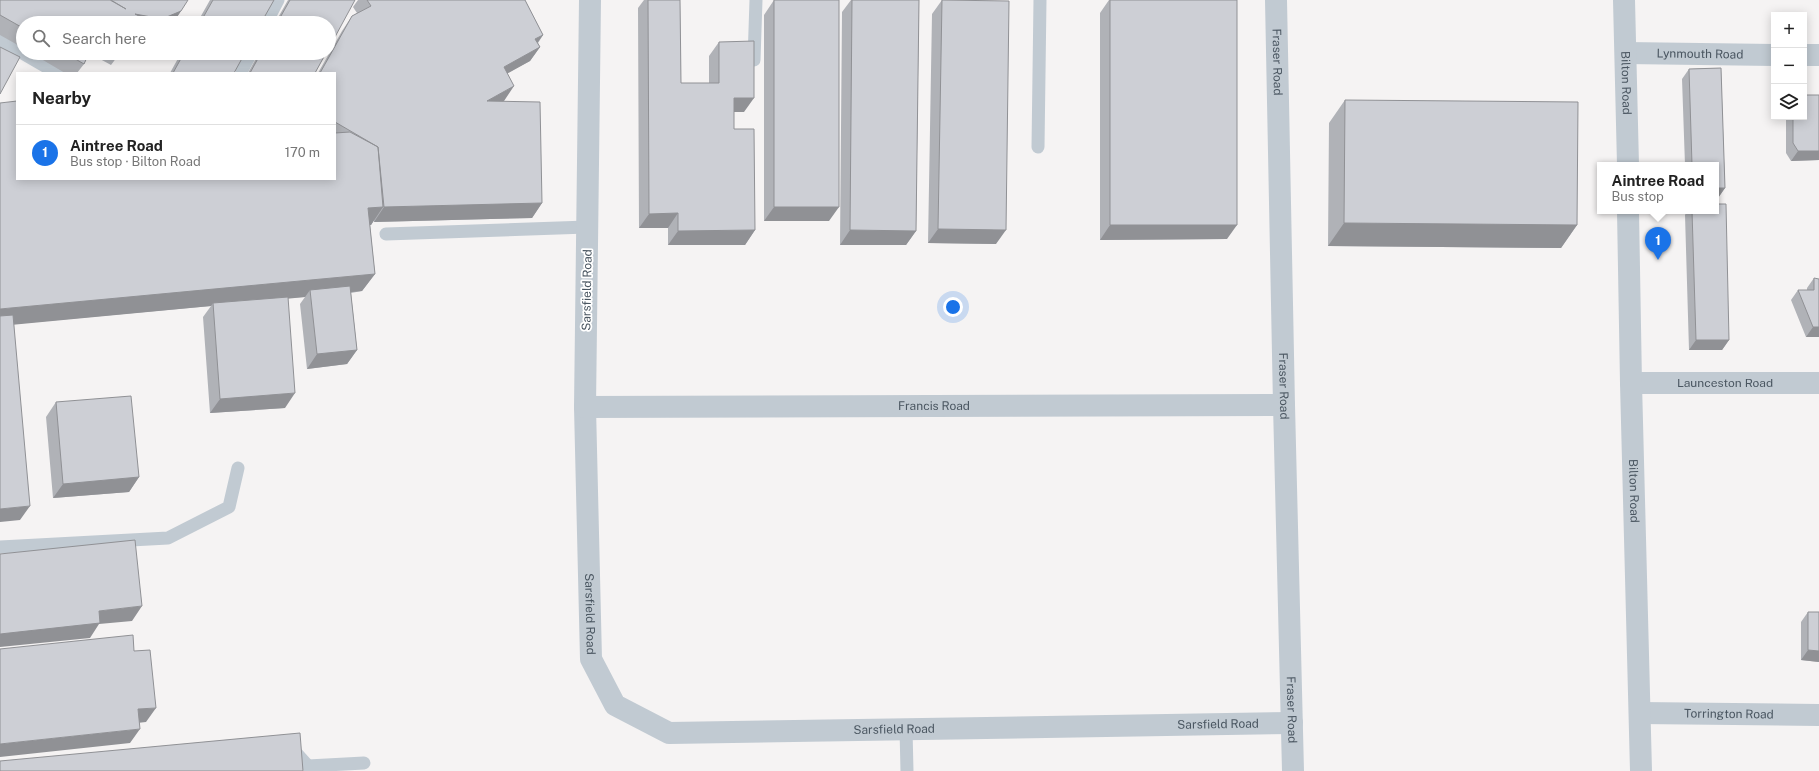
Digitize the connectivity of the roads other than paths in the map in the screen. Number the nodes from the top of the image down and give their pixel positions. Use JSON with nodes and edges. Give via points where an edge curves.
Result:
{"nodes":[{"id":1,"x":278,"y":0,"type":"edge"},
{"id":2,"x":590,"y":0,"type":"edge"},
{"id":3,"x":756,"y":0,"type":"edge"},
{"id":4,"x":1040,"y":0,"type":"edge"},
{"id":5,"x":1276,"y":0,"type":"edge"},
{"id":6,"x":1624,"y":0,"type":"edge"},
{"id":7,"x":270,"y":16,"type":"edge"},
{"id":8,"x":0,"y":40,"type":"edge"},
{"id":9,"x":16,"y":49,"type":"edge"},
{"id":10,"x":1626,"y":53,"type":"junction"},
{"id":11,"x":1771,"y":55,"type":"edge"},
{"id":12,"x":1807,"y":55,"type":"edge"},
{"id":13,"x":1819,"y":55,"type":"edge"},
{"id":14,"x":35,"y":60,"type":"edge"},
{"id":15,"x":247,"y":60,"type":"edge"},
{"id":16,"x":754,"y":60,"type":"edge"},
{"id":17,"x":242,"y":70,"type":"edge"},
{"id":18,"x":55,"y":72,"type":"edge"},
{"id":19,"x":1038,"y":147,"type":"dead end"},
{"id":20,"x":1628,"y":162,"type":"edge"},
{"id":21,"x":1628,"y":214,"type":"edge"},
{"id":22,"x":588,"y":227,"type":"junction"},
{"id":23,"x":386,"y":234,"type":"dead end"},
{"id":24,"x":1631,"y":383,"type":"junction"},
{"id":25,"x":1819,"y":383,"type":"edge"},
{"id":26,"x":1284,"y":405,"type":"junction"},
{"id":27,"x":585,"y":407,"type":"junction"},
{"id":28,"x":238,"y":468,"type":"dead end"},
{"id":29,"x":0,"y":547,"type":"edge"},
{"id":30,"x":1640,"y":713,"type":"junction"},
{"id":31,"x":1819,"y":715,"type":"edge"},
{"id":32,"x":1292,"y":723,"type":"junction"},
{"id":33,"x":906,"y":729,"type":"junction"},
{"id":34,"x":282,"y":737,"type":"edge"},
{"id":35,"x":364,"y":763,"type":"dead end"},
{"id":36,"x":907,"y":771,"type":"edge"},
{"id":37,"x":1293,"y":771,"type":"edge"},
{"id":38,"x":1641,"y":771,"type":"edge"}],
"edges":[{"from":1,"to":7,"type":"lane"},
{"from":2,"to":22,"type":"street","name":"Sarsfield Road"},
{"from":3,"to":16,"type":"lane"},
{"from":4,"to":19,"type":"lane"},
{"from":5,"to":26,"type":"street","name":"Fraser Road"},
{"from":6,"to":10,"type":"street","name":"Bilton Road"},
{"from":8,"to":9,"type":"lane"},
{"from":10,"to":11,"type":"street","name":"Lynmouth Road"},
{"from":10,"to":20,"type":"street","name":"Bilton Road"},
{"from":12,"to":13,"type":"street"},
{"from":14,"to":18,"type":"lane"},
{"from":15,"to":17,"type":"lane"},
{"from":21,"to":24,"type":"street","name":"Bilton Road"},
{"from":22,"to":23,"type":"lane"},
{"from":22,"to":27,"type":"street","name":"Sarsfield Road"},
{"from":24,"to":25,"type":"street","name":"Launceston Road"},
{"from":24,"to":30,"type":"street","name":"Bilton Road"},
{"from":26,"to":27,"type":"street","name":"Francis Road"},
{"from":26,"to":32,"type":"street","name":"Fraser Road"},
{"from":27,"to":33,"type":"street","name":"Sarsfield Road","via":[[591,659],[615,705],[669,733]]},
{"from":28,"to":29,"type":"lane","via":[[229,507],[168,538]]},
{"from":30,"to":31,"type":"street","name":"Torrington Road"},
{"from":30,"to":38,"type":"street","name":"Bilton Road"},
{"from":32,"to":33,"type":"street","name":"Sarsfield Road"},
{"from":32,"to":37,"type":"street","name":"Fraser Road"},
{"from":33,"to":36,"type":"lane"},
{"from":34,"to":35,"type":"lane","via":[[308,766]]}]}
